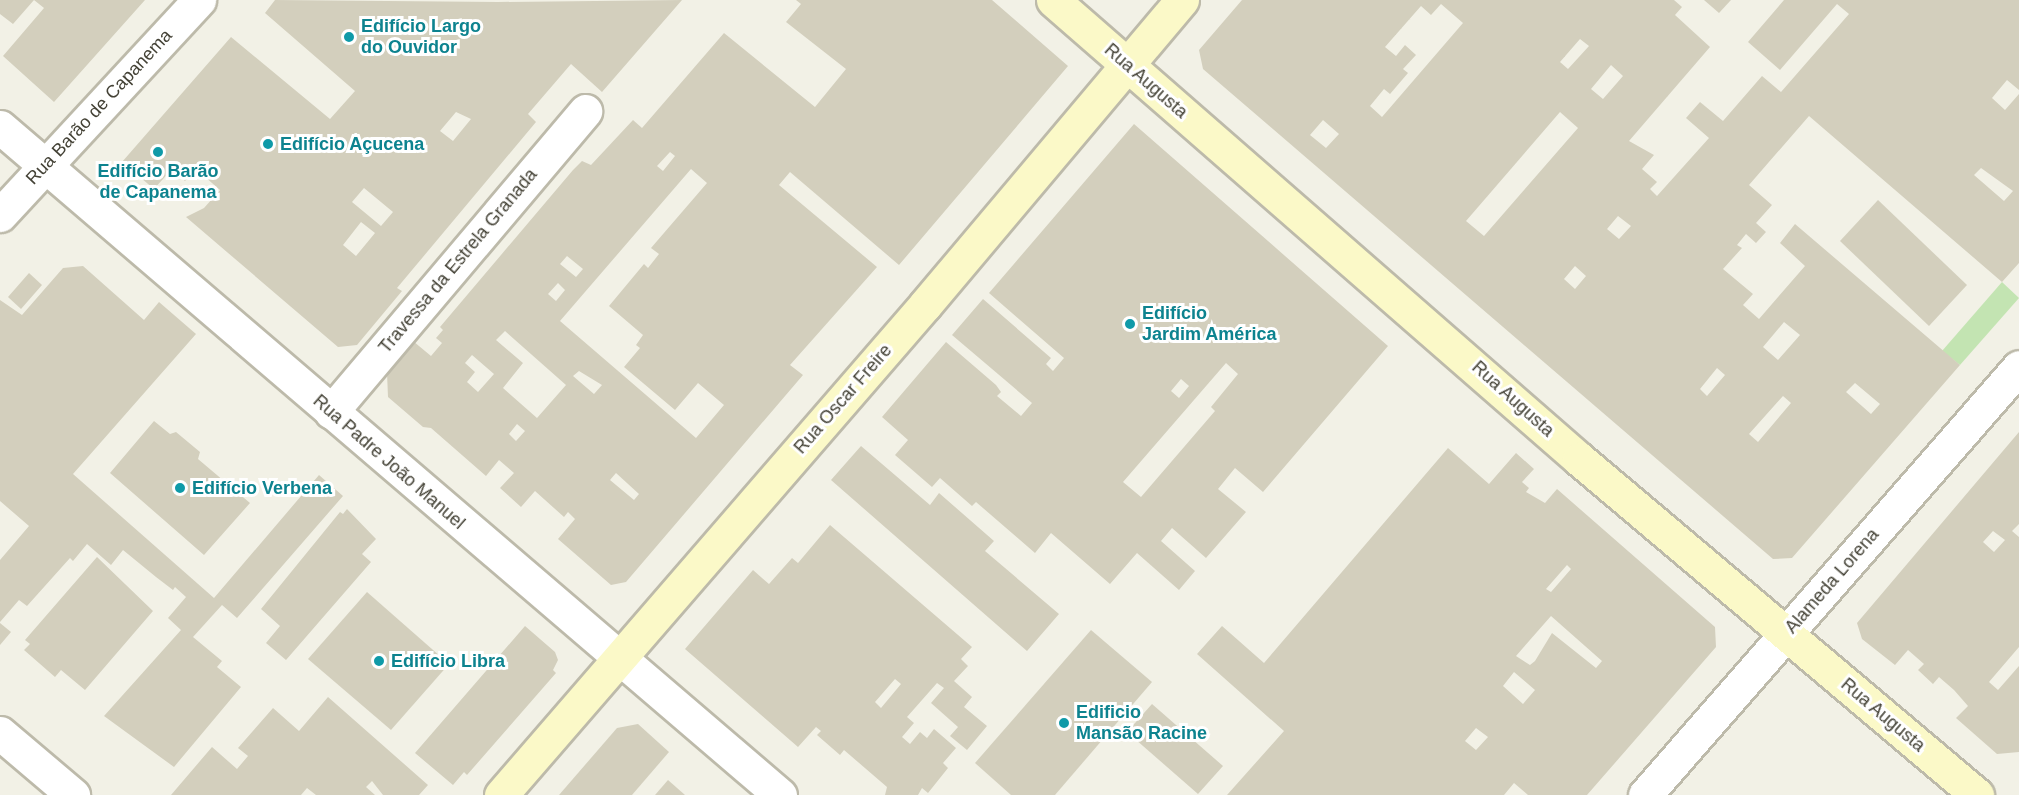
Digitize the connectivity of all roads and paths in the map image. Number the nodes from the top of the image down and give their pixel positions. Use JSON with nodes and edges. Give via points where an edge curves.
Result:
{"nodes":[{"id":1,"x":199,"y":0,"type":"edge"},
{"id":2,"x":1053,"y":0,"type":"edge"},
{"id":3,"x":1182,"y":0,"type":"edge"},
{"id":4,"x":1126,"y":64,"type":"junction"},
{"id":5,"x":585,"y":111,"type":"dead end"},
{"id":6,"x":0,"y":127,"type":"edge"},
{"id":7,"x":44,"y":166,"type":"junction"},
{"id":8,"x":0,"y":215,"type":"edge"},
{"id":9,"x":2019,"y":367,"type":"edge"},
{"id":10,"x":331,"y":412,"type":"junction"},
{"id":11,"x":1787,"y":633,"type":"junction"},
{"id":12,"x":618,"y":658,"type":"junction"},
{"id":13,"x":0,"y":733,"type":"edge"},
{"id":14,"x":73,"y":795,"type":"edge"},
{"id":15,"x":501,"y":795,"type":"edge"},
{"id":16,"x":780,"y":795,"type":"edge"},
{"id":17,"x":1645,"y":795,"type":"edge"},
{"id":18,"x":1977,"y":795,"type":"edge"}],
"edges":[{"from":1,"to":7,"type":"street","name":"Rua Barão de Capanema"},
{"from":2,"to":4,"type":"main road","name":"Rua Augusta"},
{"from":3,"to":4,"type":"main road","name":"Rua Oscar Freire"},
{"from":4,"to":11,"type":"main road","name":"Rua Augusta"},
{"from":4,"to":12,"type":"main road","name":"Rua Oscar Freire","via":[[925,305]]},
{"from":5,"to":10,"type":"street","name":"Travessa da Estrela Granada"},
{"from":6,"to":7,"type":"street","name":"Rua Padre João Manuel"},
{"from":7,"to":8,"type":"street","name":"Rua Barão de Capanema"},
{"from":7,"to":10,"type":"street","name":"Rua Padre João Manuel"},
{"from":9,"to":11,"type":"street","name":"Alameda Lorena"},
{"from":10,"to":12,"type":"street","name":"Rua Padre João Manuel"},
{"from":11,"to":17,"type":"street","name":"Alameda Lorena"},
{"from":11,"to":18,"type":"main road","name":"Rua Augusta"},
{"from":12,"to":15,"type":"main road","name":"Rua Oscar Freire"},
{"from":12,"to":16,"type":"street","name":"Rua Padre João Manuel"},
{"from":13,"to":14,"type":"street"}]}
